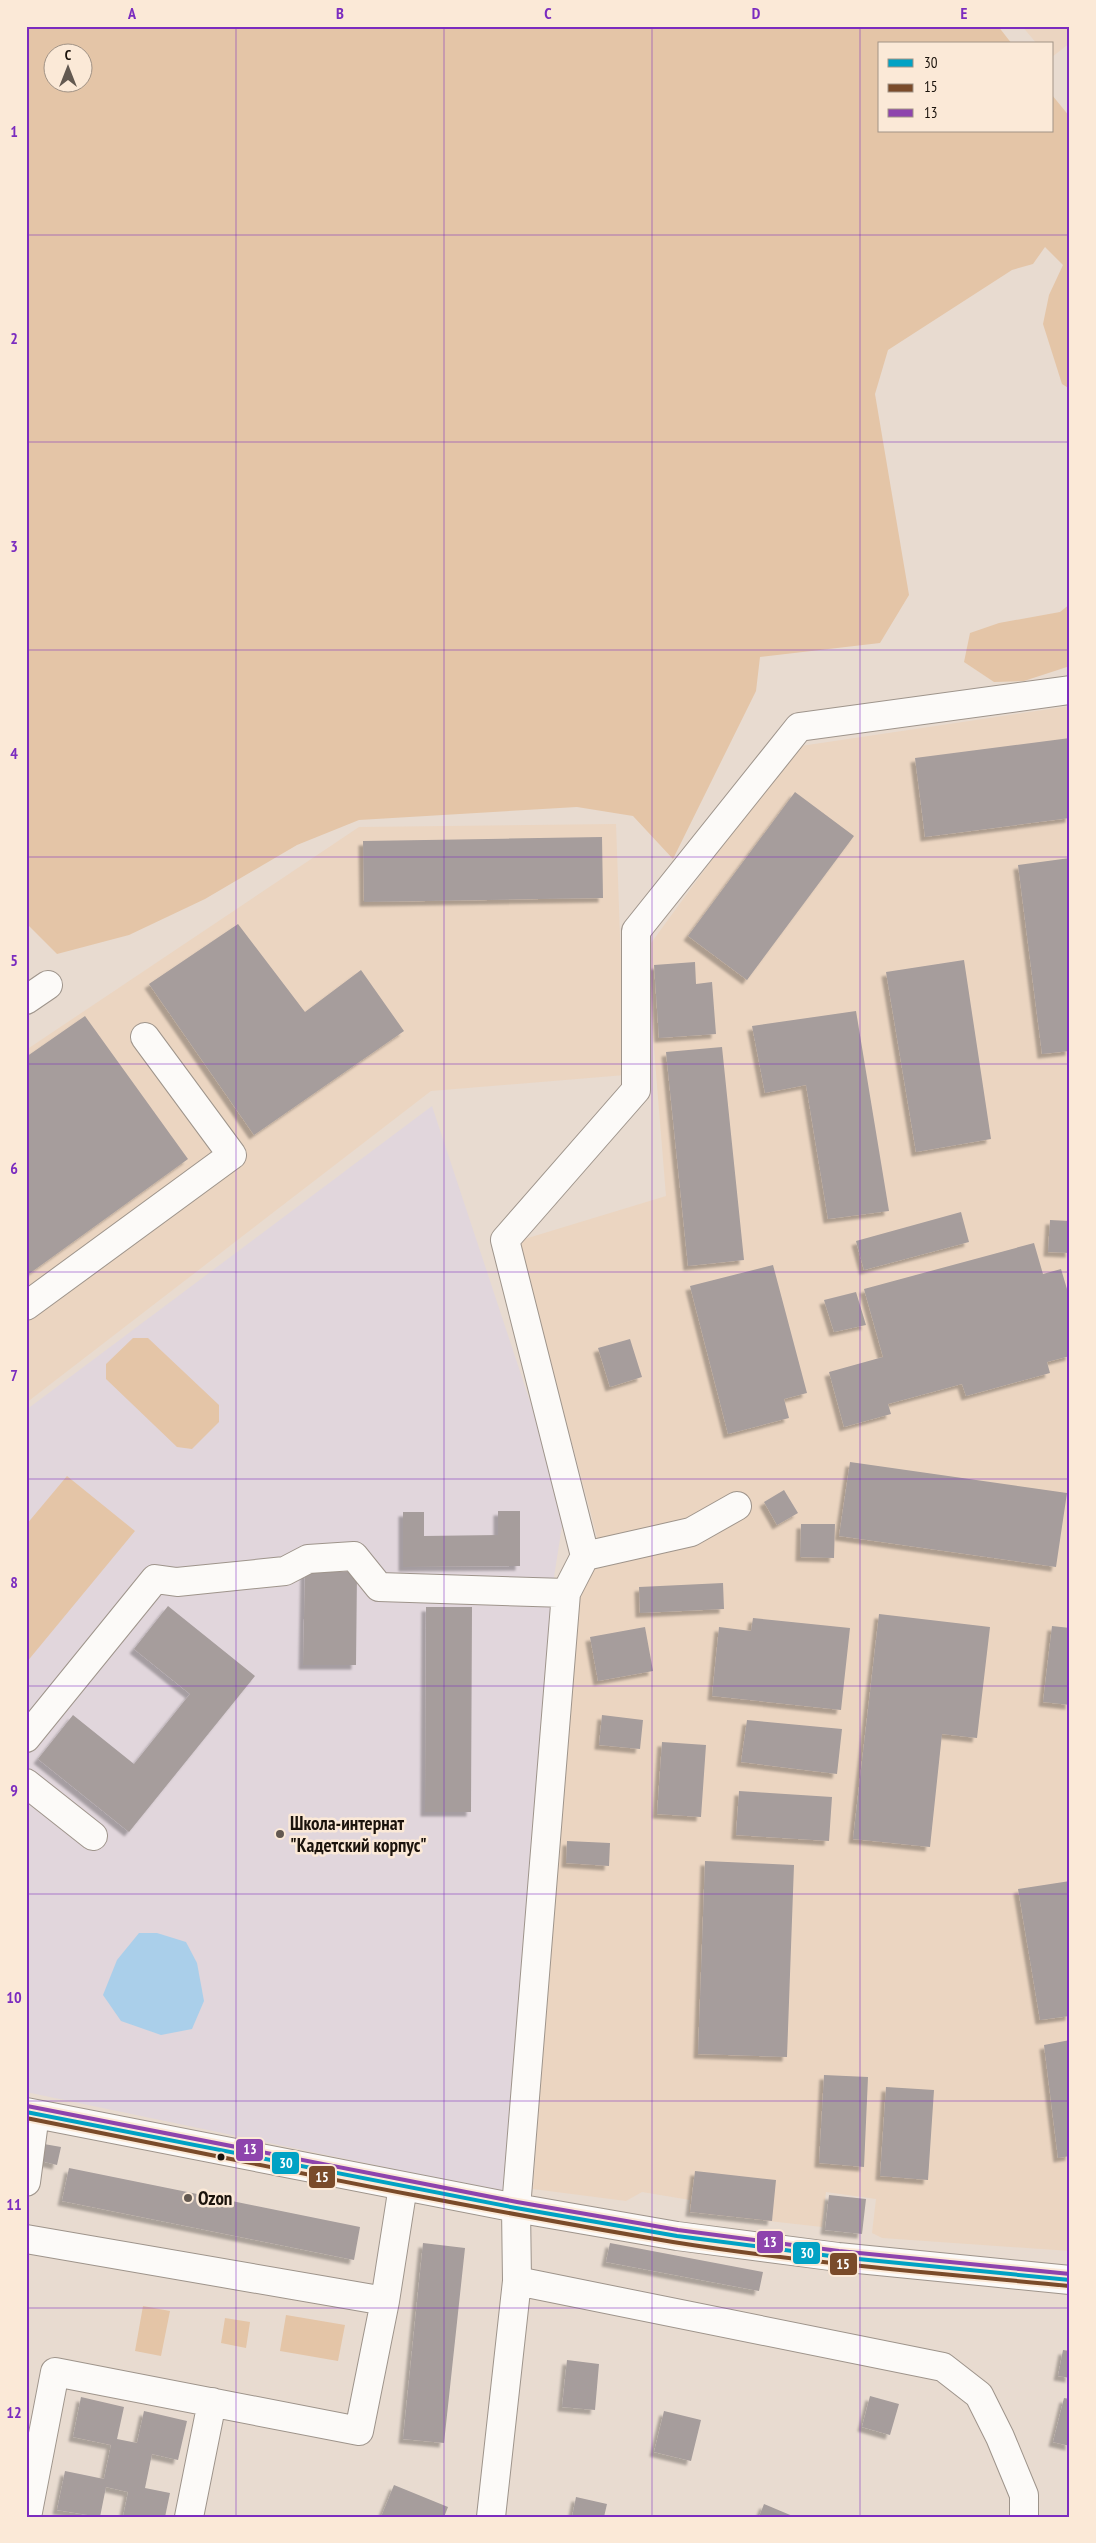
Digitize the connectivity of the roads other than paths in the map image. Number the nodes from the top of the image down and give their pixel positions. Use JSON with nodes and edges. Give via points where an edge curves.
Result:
{"nodes":[{"id":1,"x":1070,"y":690,"type":"edge"},
{"id":2,"x":145,"y":1037,"type":"dead end"},
{"id":3,"x":26,"y":1306,"type":"edge"},
{"id":4,"x":737,"y":1506,"type":"dead end"},
{"id":5,"x":585,"y":1556,"type":"junction"},
{"id":6,"x":566,"y":1593,"type":"junction"},
{"id":7,"x":26,"y":1738,"type":"edge"},
{"id":8,"x":26,"y":1784,"type":"edge"},
{"id":9,"x":93,"y":1836,"type":"dead end"},
{"id":10,"x":31,"y":2113,"type":"edge"},
{"id":11,"x":26,"y":2182,"type":"edge"},
{"id":12,"x":403,"y":2186,"type":"junction"},
{"id":13,"x":516,"y":2208,"type":"junction"},
{"id":14,"x":26,"y":2239,"type":"edge"},
{"id":15,"x":1070,"y":2280,"type":"edge"},
{"id":16,"x":517,"y":2281,"type":"junction"},
{"id":17,"x":385,"y":2301,"type":"junction"},
{"id":18,"x":212,"y":2402,"type":"junction"},
{"id":19,"x":30,"y":2482,"type":"edge"},
{"id":20,"x":27,"y":2517,"type":"edge"},
{"id":21,"x":189,"y":2517,"type":"edge"},
{"id":22,"x":491,"y":2517,"type":"edge"},
{"id":23,"x":1024,"y":2517,"type":"edge"}],
"edges":[{"from":1,"to":5,"type":"street","via":[[799,727],[636,931],[636,1090],[505,1240]]},
{"from":2,"to":3,"type":"street","via":[[232,1155]]},
{"from":4,"to":5,"type":"street","via":[[691,1532]]},
{"from":5,"to":6,"type":"street"},
{"from":6,"to":7,"type":"street","via":[[379,1587],[354,1556],[308,1559],[285,1571],[177,1582],[155,1579]]},
{"from":6,"to":13,"type":"street"},
{"from":8,"to":9,"type":"street"},
{"from":10,"to":11,"type":"street"},
{"from":10,"to":12,"type":"street"},
{"from":12,"to":13,"type":"street"},
{"from":12,"to":17,"type":"street"},
{"from":13,"to":15,"type":"street","via":[[677,2236]]},
{"from":13,"to":16,"type":"street"},
{"from":14,"to":17,"type":"street"},
{"from":16,"to":22,"type":"street"},
{"from":16,"to":23,"type":"street","via":[[942,2367],[978,2395],[1024,2494]]},
{"from":17,"to":18,"type":"street","via":[[359,2432]]},
{"from":18,"to":19,"type":"street","via":[[55,2372]]},
{"from":18,"to":21,"type":"street"},
{"from":19,"to":20,"type":"street"}]}
